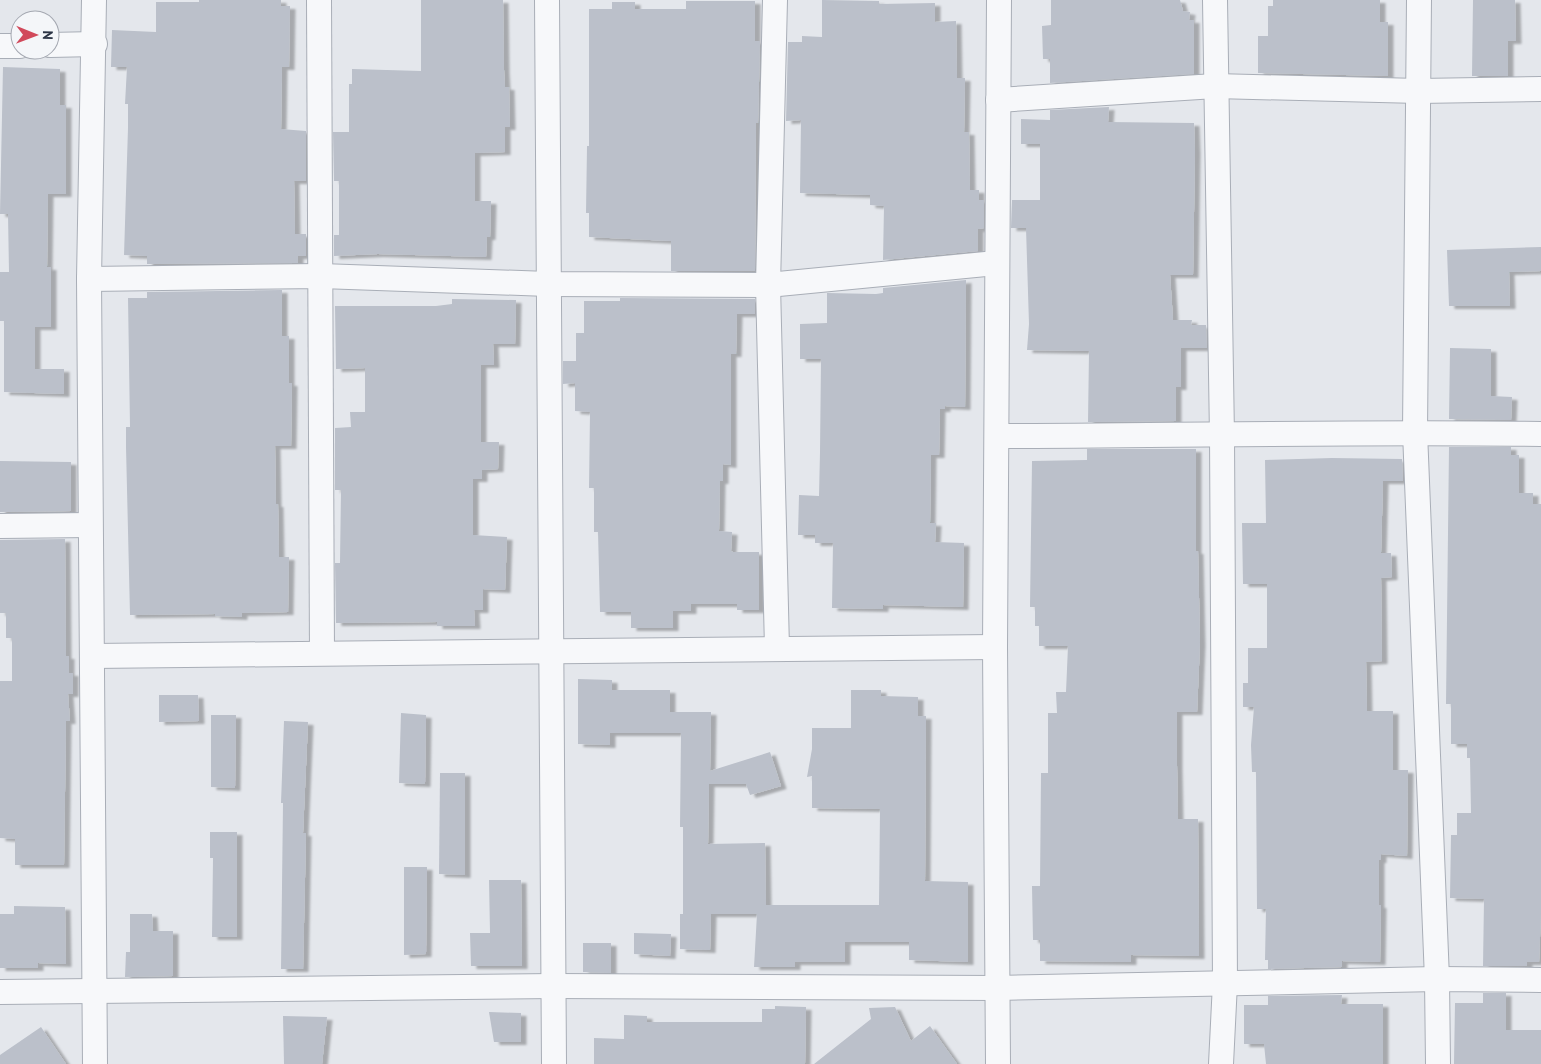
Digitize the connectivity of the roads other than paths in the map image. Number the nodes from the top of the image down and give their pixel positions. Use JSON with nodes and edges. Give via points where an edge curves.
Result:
{"nodes":[{"id":1,"x":94,"y":0,"type":"edge"},
{"id":2,"x":320,"y":0,"type":"edge"},
{"id":3,"x":547,"y":0,"type":"edge"},
{"id":4,"x":775,"y":0,"type":"edge"},
{"id":5,"x":999,"y":0,"type":"edge"},
{"id":6,"x":1215,"y":0,"type":"edge"},
{"id":7,"x":1419,"y":0,"type":"edge"},
{"id":8,"x":95,"y":44,"type":"junction"},
{"id":9,"x":60,"y":45,"type":"edge"},
{"id":10,"x":1215,"y":86,"type":"junction"},
{"id":11,"x":1541,"y":89,"type":"edge"},
{"id":12,"x":1419,"y":91,"type":"junction"},
{"id":13,"x":998,"y":100,"type":"junction"},
{"id":14,"x":996,"y":262,"type":"junction"},
{"id":15,"x":322,"y":276,"type":"junction"},
{"id":16,"x":89,"y":279,"type":"junction"},
{"id":17,"x":548,"y":284,"type":"junction"},
{"id":18,"x":768,"y":285,"type":"junction"},
{"id":19,"x":1414,"y":432,"type":"junction"},
{"id":20,"x":1541,"y":434,"type":"edge"},
{"id":21,"x":997,"y":436,"type":"junction"},
{"id":22,"x":1222,"y":436,"type":"junction"},
{"id":23,"x":90,"y":525,"type":"junction"},
{"id":24,"x":0,"y":526,"type":"edge"},
{"id":25,"x":995,"y":647,"type":"junction"},
{"id":26,"x":777,"y":648,"type":"junction"},
{"id":27,"x":551,"y":650,"type":"junction"},
{"id":28,"x":322,"y":653,"type":"junction"},
{"id":29,"x":92,"y":656,"type":"junction"},
{"id":30,"x":1437,"y":979,"type":"junction"},
{"id":31,"x":1541,"y":980,"type":"edge"},
{"id":32,"x":1225,"y":983,"type":"junction"},
{"id":33,"x":554,"y":986,"type":"junction"},
{"id":34,"x":997,"y":988,"type":"junction"},
{"id":35,"x":0,"y":992,"type":"edge"},
{"id":36,"x":95,"y":992,"type":"junction"},
{"id":37,"x":95,"y":1064,"type":"edge"},
{"id":38,"x":554,"y":1064,"type":"edge"},
{"id":39,"x":998,"y":1064,"type":"edge"},
{"id":40,"x":1221,"y":1064,"type":"edge"},
{"id":41,"x":1438,"y":1064,"type":"edge"}],
"edges":[{"from":1,"to":8,"type":"street"},
{"from":2,"to":15,"type":"street"},
{"from":3,"to":17,"type":"street"},
{"from":4,"to":18,"type":"street"},
{"from":5,"to":13,"type":"street"},
{"from":6,"to":10,"type":"street"},
{"from":7,"to":12,"type":"street"},
{"from":8,"to":9,"type":"street"},
{"from":8,"to":16,"type":"street"},
{"from":10,"to":12,"type":"street"},
{"from":10,"to":13,"type":"street"},
{"from":10,"to":22,"type":"street"},
{"from":11,"to":12,"type":"street"},
{"from":12,"to":19,"type":"street"},
{"from":13,"to":14,"type":"street"},
{"from":14,"to":18,"type":"street"},
{"from":14,"to":21,"type":"street"},
{"from":15,"to":16,"type":"street"},
{"from":15,"to":17,"type":"street"},
{"from":15,"to":28,"type":"street"},
{"from":16,"to":23,"type":"street"},
{"from":17,"to":18,"type":"street"},
{"from":17,"to":27,"type":"street"},
{"from":18,"to":26,"type":"street"},
{"from":19,"to":20,"type":"street"},
{"from":19,"to":22,"type":"street"},
{"from":19,"to":30,"type":"street"},
{"from":21,"to":22,"type":"street"},
{"from":21,"to":25,"type":"street"},
{"from":22,"to":32,"type":"street"},
{"from":23,"to":24,"type":"street"},
{"from":23,"to":29,"type":"street"},
{"from":25,"to":26,"type":"street"},
{"from":25,"to":34,"type":"street"},
{"from":26,"to":27,"type":"street"},
{"from":27,"to":28,"type":"street"},
{"from":27,"to":33,"type":"street"},
{"from":28,"to":29,"type":"street"},
{"from":29,"to":36,"type":"street"},
{"from":30,"to":31,"type":"street"},
{"from":30,"to":32,"type":"street"},
{"from":30,"to":41,"type":"street"},
{"from":32,"to":34,"type":"street"},
{"from":32,"to":40,"type":"street"},
{"from":33,"to":34,"type":"street"},
{"from":33,"to":36,"type":"street"},
{"from":33,"to":38,"type":"street"},
{"from":34,"to":39,"type":"street"},
{"from":35,"to":36,"type":"street"},
{"from":36,"to":37,"type":"street"}]}
